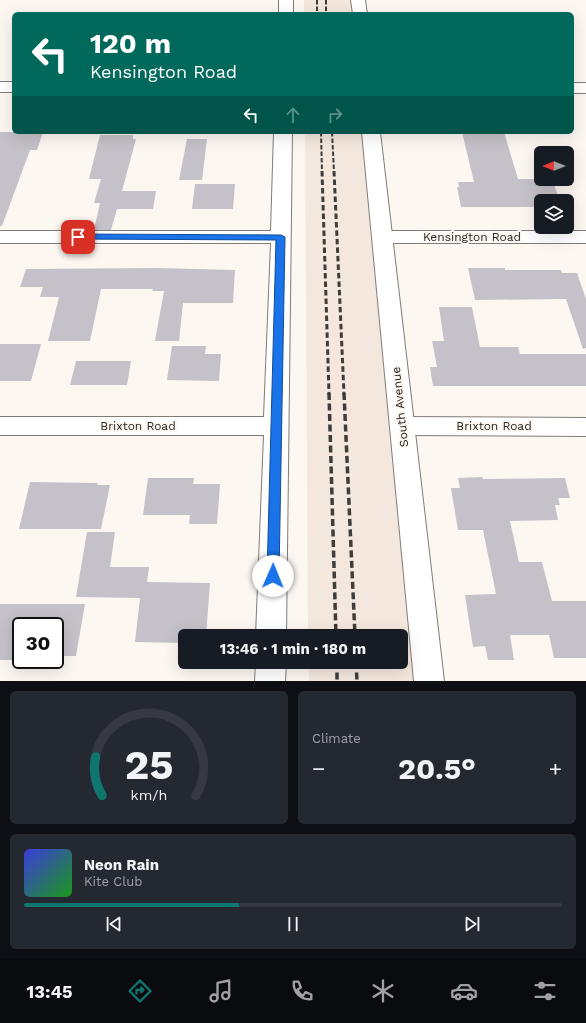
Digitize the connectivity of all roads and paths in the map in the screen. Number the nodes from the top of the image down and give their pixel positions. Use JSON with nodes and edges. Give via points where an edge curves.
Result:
{"nodes":[{"id":1,"x":286,"y":0,"type":"edge"},
{"id":2,"x":358,"y":0,"type":"edge"},
{"id":3,"x":286,"y":12,"type":"edge"},
{"id":4,"x":360,"y":12,"type":"edge"},
{"id":5,"x":0,"y":87,"type":"edge"},
{"id":6,"x":12,"y":87,"type":"edge"},
{"id":7,"x":574,"y":88,"type":"edge"},
{"id":8,"x":586,"y":88,"type":"edge"},
{"id":9,"x":283,"y":134,"type":"edge"},
{"id":10,"x":371,"y":134,"type":"edge"},
{"id":11,"x":0,"y":237,"type":"edge"},
{"id":12,"x":281,"y":237,"type":"junction"},
{"id":13,"x":382,"y":237,"type":"junction"},
{"id":14,"x":586,"y":237,"type":"edge"},
{"id":15,"x":0,"y":426,"type":"edge"},
{"id":16,"x":276,"y":426,"type":"junction"},
{"id":17,"x":402,"y":426,"type":"junction"},
{"id":18,"x":586,"y":427,"type":"edge"},
{"id":19,"x":271,"y":629,"type":"edge"},
{"id":20,"x":271,"y":669,"type":"edge"},
{"id":21,"x":270,"y":681,"type":"edge"},
{"id":22,"x":429,"y":681,"type":"edge"}],
"edges":[{"from":1,"to":3,"type":"street"},
{"from":2,"to":4,"type":"street"},
{"from":5,"to":6,"type":"street"},
{"from":7,"to":8,"type":"street"},
{"from":9,"to":12,"type":"street"},
{"from":10,"to":13,"type":"street","name":"South Avenue"},
{"from":11,"to":12,"type":"street"},
{"from":12,"to":16,"type":"street"},
{"from":13,"to":14,"type":"street","name":"Kensington Road"},
{"from":13,"to":17,"type":"street","name":"South Avenue"},
{"from":15,"to":16,"type":"street","name":"Brixton Road"},
{"from":16,"to":19,"type":"street"},
{"from":17,"to":18,"type":"street","name":"Brixton Road"},
{"from":17,"to":22,"type":"street","name":"South Avenue"},
{"from":20,"to":21,"type":"street"}]}
